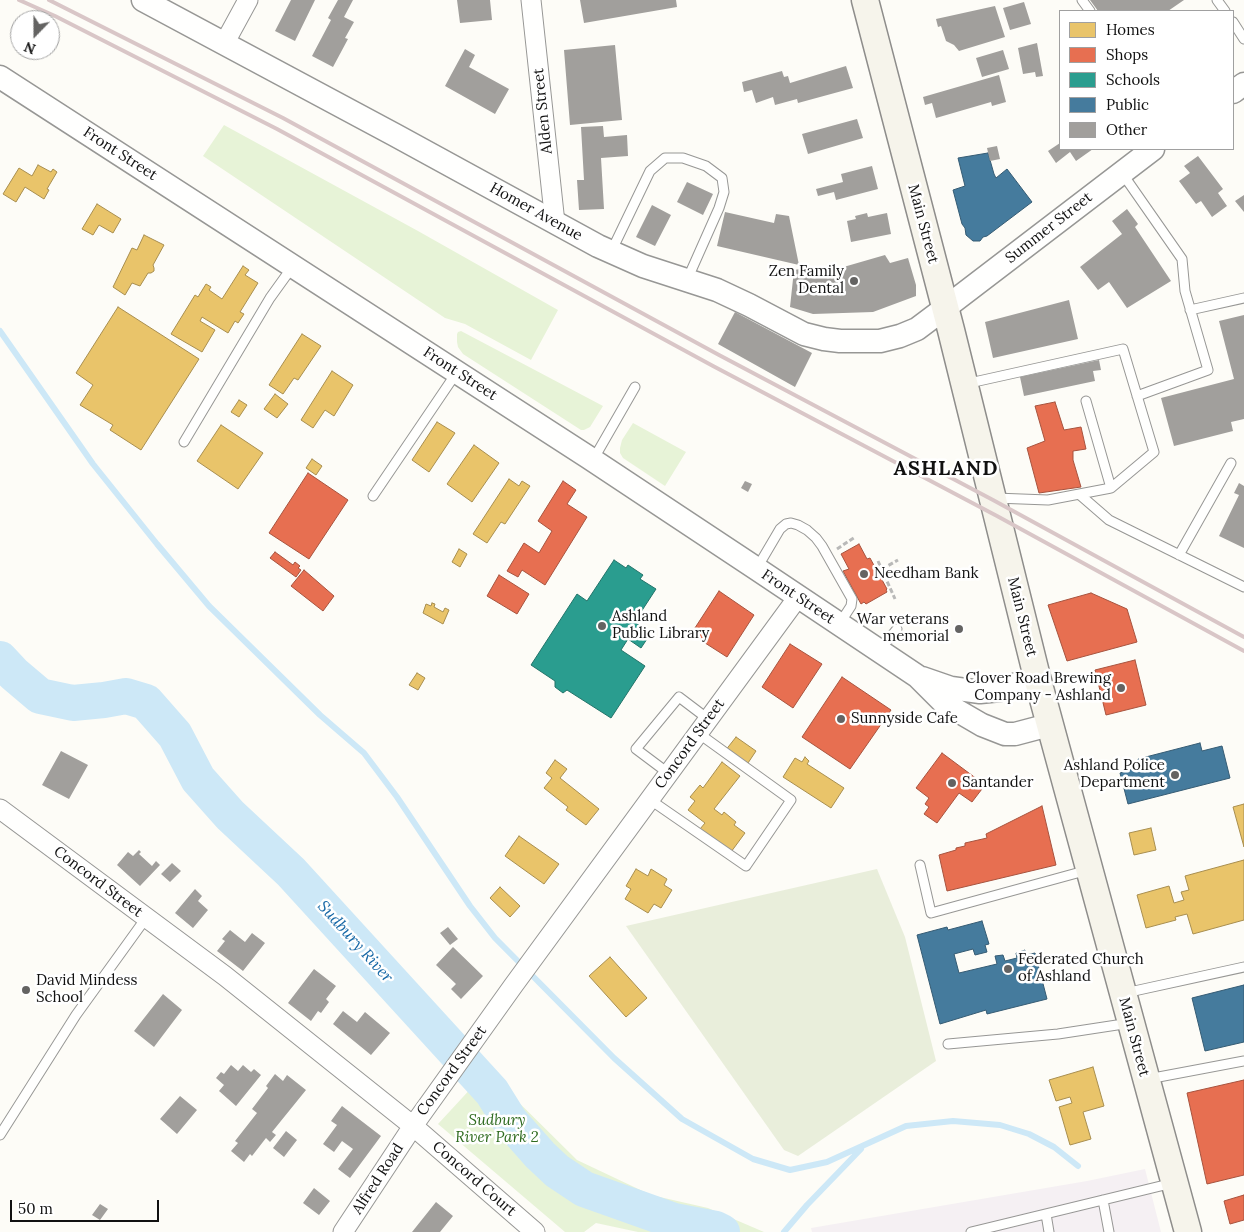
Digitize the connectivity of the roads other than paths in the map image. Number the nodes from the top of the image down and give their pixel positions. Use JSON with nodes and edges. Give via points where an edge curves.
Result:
{"nodes":[{"id":1,"x":143,"y":0,"type":"edge"},
{"id":2,"x":248,"y":0,"type":"edge"},
{"id":3,"x":531,"y":0,"type":"edge"},
{"id":4,"x":864,"y":0,"type":"edge"},
{"id":5,"x":1234,"y":24,"type":"edge"},
{"id":6,"x":1244,"y":39,"type":"edge"},
{"id":7,"x":224,"y":44,"type":"junction"},
{"id":8,"x":0,"y":77,"type":"edge"},
{"id":9,"x":1152,"y":150,"type":"edge"},
{"id":10,"x":1122,"y":172,"type":"junction"},
{"id":11,"x":554,"y":222,"type":"junction"},
{"id":12,"x":611,"y":252,"type":"junction"},
{"id":13,"x":293,"y":266,"type":"junction"},
{"id":14,"x":688,"y":280,"type":"junction"},
{"id":15,"x":1244,"y":298,"type":"edge"},
{"id":16,"x":945,"y":308,"type":"junction"},
{"id":17,"x":1190,"y":310,"type":"junction"},
{"id":18,"x":457,"y":372,"type":"junction"},
{"id":19,"x":964,"y":384,"type":"junction"},
{"id":20,"x":635,"y":388,"type":"dead end"},
{"id":21,"x":1137,"y":396,"type":"junction"},
{"id":22,"x":1086,"y":401,"type":"dead end"},
{"id":23,"x":184,"y":442,"type":"dead end"},
{"id":24,"x":593,"y":460,"type":"junction"},
{"id":25,"x":1231,"y":463,"type":"dead end"},
{"id":26,"x":1111,"y":488,"type":"junction"},
{"id":27,"x":1079,"y":494,"type":"junction"},
{"id":28,"x":373,"y":496,"type":"dead end"},
{"id":29,"x":992,"y":498,"type":"junction"},
{"id":30,"x":1179,"y":555,"type":"junction"},
{"id":31,"x":757,"y":569,"type":"junction"},
{"id":32,"x":1244,"y":587,"type":"edge"},
{"id":33,"x":798,"y":597,"type":"junction"},
{"id":34,"x":839,"y":624,"type":"junction"},
{"id":35,"x":897,"y":629,"type":"dead end"},
{"id":36,"x":879,"y":651,"type":"junction"},
{"id":37,"x":917,"y":676,"type":"junction"},
{"id":38,"x":1037,"y":677,"type":"junction"},
{"id":39,"x":1049,"y":725,"type":"junction"},
{"id":40,"x":703,"y":726,"type":"junction"},
{"id":41,"x":668,"y":773,"type":"junction"},
{"id":42,"x":650,"y":799,"type":"junction"},
{"id":43,"x":0,"y":809,"type":"edge"},
{"id":44,"x":920,"y":865,"type":"dead end"},
{"id":45,"x":1088,"y":870,"type":"junction"},
{"id":46,"x":146,"y":918,"type":"junction"},
{"id":47,"x":1244,"y":967,"type":"edge"},
{"id":48,"x":1122,"y":993,"type":"junction"},
{"id":49,"x":1130,"y":1023,"type":"junction"},
{"id":50,"x":948,"y":1044,"type":"dead end"},
{"id":51,"x":1244,"y":1061,"type":"edge"},
{"id":52,"x":1146,"y":1080,"type":"junction"},
{"id":53,"x":413,"y":1126,"type":"junction"},
{"id":54,"x":0,"y":1135,"type":"edge"},
{"id":55,"x":1174,"y":1183,"type":"junction"},
{"id":56,"x":1103,"y":1200,"type":"junction"},
{"id":57,"x":1046,"y":1214,"type":"junction"},
{"id":58,"x":994,"y":1229,"type":"edge"},
{"id":59,"x":343,"y":1232,"type":"edge"},
{"id":60,"x":535,"y":1232,"type":"edge"},
{"id":61,"x":971,"y":1232,"type":"edge"},
{"id":62,"x":1049,"y":1232,"type":"edge"},
{"id":63,"x":1109,"y":1232,"type":"edge"},
{"id":64,"x":1188,"y":1232,"type":"edge"}],
"edges":[{"from":1,"to":7,"type":"street","name":"Homer Avenue"},
{"from":2,"to":7,"type":"street"},
{"from":3,"to":11,"type":"street","name":"Alden Street"},
{"from":4,"to":16,"type":"main road","name":"Main Street"},
{"from":5,"to":6,"type":"lane"},
{"from":7,"to":11,"type":"street","name":"Homer Avenue"},
{"from":8,"to":13,"type":"street","name":"Front Street"},
{"from":9,"to":10,"type":"street","name":"Summer Street"},
{"from":10,"to":16,"type":"street","name":"Summer Street"},
{"from":10,"to":17,"type":"lane","via":[[1182,259]]},
{"from":11,"to":12,"type":"street","name":"Homer Avenue"},
{"from":12,"to":14,"type":"street","name":"Homer Avenue"},
{"from":12,"to":14,"type":"lane","via":[[650,171],[665,158],[683,158],[706,166],[722,178],[724,192]]},
{"from":13,"to":18,"type":"street","name":"Front Street"},
{"from":13,"to":23,"type":"lane","via":[[270,298]]},
{"from":14,"to":16,"type":"street","name":"Homer Avenue","via":[[730,295],[804,334],[824,339],[890,339],[917,329]]},
{"from":15,"to":17,"type":"lane"},
{"from":16,"to":19,"type":"main road","name":"Main Street"},
{"from":17,"to":21,"type":"lane","via":[[1208,370]]},
{"from":18,"to":24,"type":"street","name":"Front Street"},
{"from":18,"to":28,"type":"lane"},
{"from":19,"to":21,"type":"lane","via":[[1123,349]]},
{"from":19,"to":29,"type":"main road","name":"Main Street"},
{"from":20,"to":24,"type":"lane"},
{"from":21,"to":26,"type":"lane","via":[[1154,452]]},
{"from":22,"to":26,"type":"lane"},
{"from":24,"to":31,"type":"street","name":"Front Street"},
{"from":25,"to":30,"type":"lane"},
{"from":26,"to":27,"type":"lane"},
{"from":27,"to":29,"type":"lane","via":[[1048,500]]},
{"from":27,"to":30,"type":"lane","via":[[1109,520]]},
{"from":29,"to":38,"type":"main road","name":"Main Street"},
{"from":30,"to":32,"type":"lane"},
{"from":31,"to":33,"type":"street","name":"Front Street"},
{"from":31,"to":34,"type":"lane","via":[[786,524],[807,530],[822,546],[852,600],[852,606]]},
{"from":33,"to":34,"type":"street","name":"Front Street"},
{"from":33,"to":40,"type":"street","name":"Concord Street"},
{"from":34,"to":36,"type":"street","name":"Front Street"},
{"from":35,"to":36,"type":"lane"},
{"from":36,"to":37,"type":"street","name":"Front Street"},
{"from":37,"to":38,"type":"street","name":"Front Street","via":[[951,688],[980,692],[1005,689]]},
{"from":37,"to":39,"type":"street","name":"Front Street","via":[[944,703],[1000,733],[1015,734]]},
{"from":38,"to":39,"type":"main road","name":"Main Street"},
{"from":39,"to":45,"type":"main road","name":"Main Street"},
{"from":40,"to":41,"type":"street","name":"Concord Street"},
{"from":40,"to":41,"type":"lane","via":[[679,697],[636,749]]},
{"from":40,"to":42,"type":"lane","via":[[791,800],[746,866]]},
{"from":41,"to":42,"type":"street","name":"Concord Street"},
{"from":42,"to":53,"type":"street","name":"Concord Street"},
{"from":43,"to":46,"type":"street","name":"Concord Street"},
{"from":44,"to":45,"type":"lane","via":[[930,913]]},
{"from":45,"to":48,"type":"main road","name":"Main Street"},
{"from":46,"to":53,"type":"street","name":"Concord Street","via":[[225,976]]},
{"from":46,"to":54,"type":"lane","via":[[76,1016]]},
{"from":47,"to":48,"type":"lane"},
{"from":48,"to":49,"type":"main road","name":"Main Street"},
{"from":49,"to":50,"type":"lane","via":[[1058,1034]]},
{"from":49,"to":52,"type":"main road","name":"Main Street"},
{"from":51,"to":52,"type":"lane"},
{"from":52,"to":55,"type":"main road","name":"Main Street"},
{"from":53,"to":59,"type":"street","name":"Alfred Road"},
{"from":53,"to":60,"type":"street","name":"Concord Court"},
{"from":55,"to":56,"type":"lane"},
{"from":55,"to":64,"type":"main road","name":"Main Street"},
{"from":56,"to":57,"type":"lane"},
{"from":56,"to":63,"type":"lane"},
{"from":57,"to":58,"type":"lane"},
{"from":57,"to":62,"type":"lane"},
{"from":58,"to":61,"type":"lane"}]}
